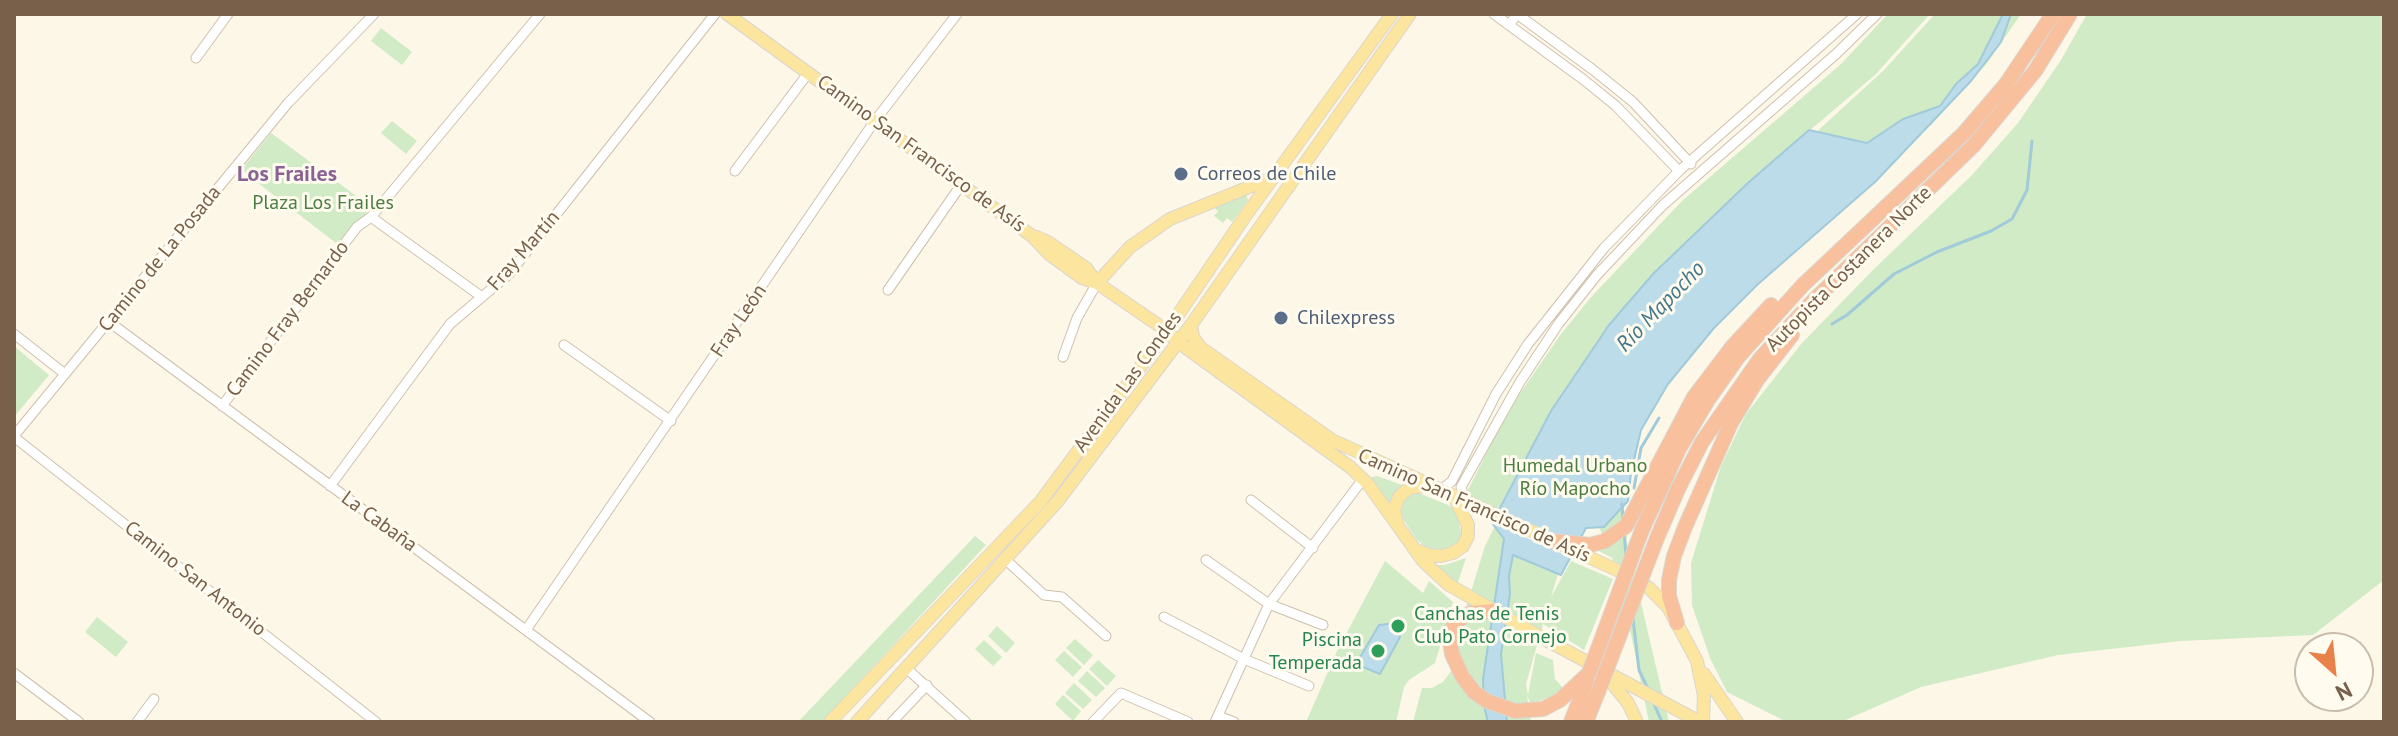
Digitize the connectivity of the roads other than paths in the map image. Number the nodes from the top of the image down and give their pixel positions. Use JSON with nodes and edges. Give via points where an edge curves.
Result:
{"nodes":[{"id":1,"x":228,"y":14,"type":"edge"},
{"id":2,"x":374,"y":14,"type":"edge"},
{"id":3,"x":540,"y":14,"type":"edge"},
{"id":4,"x":715,"y":14,"type":"edge"},
{"id":5,"x":727,"y":14,"type":"edge"},
{"id":6,"x":957,"y":14,"type":"edge"},
{"id":7,"x":1392,"y":14,"type":"edge"},
{"id":8,"x":1410,"y":14,"type":"edge"},
{"id":9,"x":1494,"y":14,"type":"edge"},
{"id":10,"x":1517,"y":14,"type":"edge"},
{"id":11,"x":1857,"y":14,"type":"edge"},
{"id":12,"x":1877,"y":14,"type":"edge"},
{"id":13,"x":2053,"y":14,"type":"edge"},
{"id":14,"x":2070,"y":14,"type":"edge"},
{"id":15,"x":1509,"y":25,"type":"junction"},
{"id":16,"x":196,"y":58,"type":"dead end"},
{"id":17,"x":1592,"y":69,"type":"junction"},
{"id":18,"x":809,"y":72,"type":"junction"},
{"id":19,"x":1584,"y":80,"type":"junction"},
{"id":20,"x":1322,"y":112,"type":"junction"},
{"id":21,"x":1651,"y":120,"type":"junction"},
{"id":22,"x":874,"y":122,"type":"junction"},
{"id":23,"x":1641,"y":130,"type":"junction"},
{"id":24,"x":1325,"y":136,"type":"junction"},
{"id":25,"x":1689,"y":162,"type":"junction"},
{"id":26,"x":735,"y":171,"type":"dead end"},
{"id":27,"x":1679,"y":171,"type":"junction"},
{"id":28,"x":1698,"y":173,"type":"junction"},
{"id":29,"x":1274,"y":177,"type":"junction"},
{"id":30,"x":961,"y":185,"type":"junction"},
{"id":31,"x":371,"y":217,"type":"junction"},
{"id":32,"x":1825,"y":264,"type":"junction"},
{"id":33,"x":1837,"y":278,"type":"junction"},
{"id":34,"x":1097,"y":283,"type":"junction"},
{"id":35,"x":888,"y":290,"type":"dead end"},
{"id":36,"x":482,"y":297,"type":"junction"},
{"id":37,"x":108,"y":321,"type":"junction"},
{"id":38,"x":1191,"y":325,"type":"junction"},
{"id":39,"x":1167,"y":331,"type":"junction"},
{"id":40,"x":14,"y":334,"type":"edge"},
{"id":41,"x":1178,"y":342,"type":"junction"},
{"id":42,"x":564,"y":345,"type":"dead end"},
{"id":43,"x":1063,"y":357,"type":"dead end"},
{"id":44,"x":65,"y":374,"type":"junction"},
{"id":45,"x":222,"y":406,"type":"junction"},
{"id":46,"x":671,"y":421,"type":"junction"},
{"id":47,"x":14,"y":436,"type":"edge"},
{"id":48,"x":1389,"y":468,"type":"junction"},
{"id":49,"x":1363,"y":479,"type":"junction"},
{"id":50,"x":330,"y":486,"type":"junction"},
{"id":51,"x":1447,"y":494,"type":"junction"},
{"id":52,"x":1251,"y":500,"type":"dead end"},
{"id":53,"x":1397,"y":524,"type":"junction"},
{"id":54,"x":1552,"y":541,"type":"junction"},
{"id":55,"x":1412,"y":547,"type":"junction"},
{"id":56,"x":1313,"y":548,"type":"junction"},
{"id":57,"x":1006,"y":560,"type":"junction"},
{"id":58,"x":1206,"y":560,"type":"dead end"},
{"id":59,"x":1269,"y":604,"type":"junction"},
{"id":60,"x":1493,"y":611,"type":"junction"},
{"id":61,"x":1164,"y":617,"type":"dead end"},
{"id":62,"x":925,"y":620,"type":"junction"},
{"id":63,"x":1677,"y":623,"type":"junction"},
{"id":64,"x":1323,"y":625,"type":"dead end"},
{"id":65,"x":526,"y":630,"type":"junction"},
{"id":66,"x":1106,"y":636,"type":"dead end"},
{"id":67,"x":926,"y":646,"type":"junction"},
{"id":68,"x":1244,"y":659,"type":"junction"},
{"id":69,"x":1697,"y":661,"type":"junction"},
{"id":70,"x":906,"y":668,"type":"junction"},
{"id":71,"x":14,"y":673,"type":"edge"},
{"id":72,"x":1593,"y":680,"type":"junction"},
{"id":73,"x":927,"y":685,"type":"junction"},
{"id":74,"x":1309,"y":686,"type":"dead end"},
{"id":75,"x":154,"y":699,"type":"dead end"},
{"id":76,"x":1217,"y":719,"type":"edge"},
{"id":77,"x":79,"y":722,"type":"edge"},
{"id":78,"x":137,"y":722,"type":"edge"},
{"id":79,"x":376,"y":722,"type":"edge"},
{"id":80,"x":650,"y":722,"type":"edge"},
{"id":81,"x":830,"y":722,"type":"edge"},
{"id":82,"x":857,"y":722,"type":"edge"},
{"id":83,"x":892,"y":722,"type":"edge"},
{"id":84,"x":966,"y":722,"type":"edge"},
{"id":85,"x":1093,"y":722,"type":"edge"},
{"id":86,"x":1188,"y":722,"type":"edge"},
{"id":87,"x":1234,"y":722,"type":"edge"},
{"id":88,"x":1571,"y":722,"type":"edge"},
{"id":89,"x":1586,"y":722,"type":"edge"},
{"id":90,"x":1637,"y":722,"type":"edge"},
{"id":91,"x":1701,"y":722,"type":"edge"},
{"id":92,"x":1737,"y":722,"type":"edge"}],
"edges":[{"from":1,"to":16,"type":"street"},
{"from":2,"to":37,"type":"street","name":"Camino de La Posada","via":[[288,103]]},
{"from":3,"to":31,"type":"street","name":"Camino Fray Bernardo"},
{"from":4,"to":36,"type":"street","name":"Fray Martín","via":[[509,274]]},
{"from":5,"to":18,"type":"main road","name":"Camino San Francisco de Asís"},
{"from":6,"to":22,"type":"street","name":"Fray León"},
{"from":7,"to":20,"type":"main road","name":"Avenida Las Condes"},
{"from":8,"to":24,"type":"main road","name":"Avenida Las Condes"},
{"from":9,"to":15,"type":"street"},
{"from":10,"to":15,"type":"street"},
{"from":10,"to":17,"type":"street"},
{"from":11,"to":25,"type":"street"},
{"from":12,"to":28,"type":"street"},
{"from":13,"to":32,"type":"highway","name":"Autopista Costanera Norte","via":[[1985,110]]},
{"from":14,"to":33,"type":"highway","name":"Autopista Costanera Norte","via":[[1991,127]]},
{"from":15,"to":19,"type":"street"},
{"from":17,"to":19,"type":"street"},
{"from":17,"to":21,"type":"street"},
{"from":18,"to":22,"type":"main road","name":"Camino San Francisco de Asís"},
{"from":18,"to":26,"type":"street","name":"Camino San Francisco de Asís"},
{"from":19,"to":23,"type":"street"},
{"from":20,"to":24,"type":"main road"},
{"from":20,"to":29,"type":"main road","name":"Avenida Las Condes"},
{"from":21,"to":23,"type":"street"},
{"from":21,"to":25,"type":"street"},
{"from":22,"to":30,"type":"main road","name":"Camino San Francisco de Asís"},
{"from":22,"to":46,"type":"street","name":"Fray León"},
{"from":23,"to":27,"type":"street"},
{"from":24,"to":38,"type":"main road","name":"Avenida Las Condes"},
{"from":25,"to":27,"type":"street"},
{"from":25,"to":28,"type":"street"},
{"from":27,"to":51,"type":"street","via":[[1604,248],[1545,320],[1496,394]]},
{"from":28,"to":51,"type":"street","via":[[1617,251],[1544,344],[1461,491]]},
{"from":29,"to":34,"type":"main road","via":[[1170,219],[1130,247]]},
{"from":29,"to":39,"type":"main road","name":"Avenida Las Condes"},
{"from":30,"to":34,"type":"main road","name":"Camino San Francisco de Asís","via":[[1086,268]]},
{"from":30,"to":35,"type":"street"},
{"from":31,"to":36,"type":"street"},
{"from":31,"to":45,"type":"street","name":"Camino Fray Bernardo","via":[[357,227]]},
{"from":32,"to":54,"type":"highway","via":[[1768,308],[1719,363],[1677,426],[1626,526],[1590,545]]},
{"from":32,"to":72,"type":"highway","name":"Autopista Costanera Norte","bridge":true,"via":[[1759,332],[1679,449],[1642,530]]},
{"from":33,"to":63,"type":"highway","via":[[1757,380],[1716,454],[1671,569],[1669,596]]},
{"from":33,"to":72,"type":"highway","name":"Autopista Costanera Norte","bridge":true,"via":[[1775,341],[1689,465]]},
{"from":34,"to":39,"type":"main road","name":"Camino San Francisco de Asís"},
{"from":34,"to":43,"type":"street"},
{"from":36,"to":50,"type":"street","name":"Fray Martín","via":[[450,324]]},
{"from":37,"to":44,"type":"street","name":"Camino de La Posada"},
{"from":37,"to":45,"type":"street","name":"La Cabaña"},
{"from":38,"to":41,"type":"main road","name":"Avenida Las Condes"},
{"from":38,"to":48,"type":"main road","name":"Camino San Francisco de Asís","via":[[1201,348],[1321,434]]},
{"from":39,"to":41,"type":"main road","name":"Camino San Francisco de Asís"},
{"from":39,"to":62,"type":"main road","name":"Avenida Las Condes","via":[[1041,501]]},
{"from":40,"to":44,"type":"street"},
{"from":41,"to":49,"type":"main road","name":"Camino San Francisco de Asís"},
{"from":41,"to":57,"type":"main road","name":"Avenida Las Condes","via":[[1042,521]]},
{"from":42,"to":46,"type":"street"},
{"from":44,"to":47,"type":"street","name":"Camino de La Posada"},
{"from":45,"to":50,"type":"street","name":"La Cabaña"},
{"from":46,"to":65,"type":"street","name":"Fray León"},
{"from":47,"to":79,"type":"street","name":"Camino San Antonio"},
{"from":48,"to":49,"type":"main road"},
{"from":48,"to":51,"type":"main road","name":"Camino San Francisco de Asís"},
{"from":49,"to":53,"type":"main road","name":"Camino San Francisco de Asís"},
{"from":49,"to":56,"type":"street"},
{"from":50,"to":65,"type":"street","name":"La Cabaña"},
{"from":51,"to":53,"type":"main road","via":[[1409,488],[1394,510]]},
{"from":51,"to":54,"type":"main road","name":"Camino San Francisco de Asís"},
{"from":51,"to":55,"type":"main road","via":[[1468,525],[1463,546],[1435,556]]},
{"from":52,"to":56,"type":"street"},
{"from":53,"to":55,"type":"main road","name":"Camino San Francisco de Asís"},
{"from":54,"to":63,"type":"main road","name":"Camino San Francisco de Asís","bridge":true,"via":[[1649,588]]},
{"from":55,"to":60,"type":"main road","name":"Camino San Francisco de Asís","via":[[1436,574]]},
{"from":56,"to":59,"type":"street"},
{"from":57,"to":66,"type":"street","via":[[1044,595],[1062,597]]},
{"from":57,"to":67,"type":"main road","name":"Avenida Las Condes"},
{"from":58,"to":59,"type":"street"},
{"from":59,"to":64,"type":"street"},
{"from":59,"to":68,"type":"street"},
{"from":60,"to":72,"type":"main road","name":"Camino San Francisco de Asís","via":[[1548,641]]},
{"from":60,"to":72,"type":"highway","via":[[1462,617],[1450,641],[1462,676],[1487,701],[1515,711],[1543,709]]},
{"from":61,"to":68,"type":"street"},
{"from":62,"to":67,"type":"main road","via":[[932,633]]},
{"from":62,"to":81,"type":"main road","name":"Avenida Las Condes"},
{"from":63,"to":69,"type":"main road","name":"Camino San Francisco de Asís"},
{"from":65,"to":80,"type":"street","name":"La Cabaña"},
{"from":67,"to":70,"type":"main road","name":"Avenida Las Condes"},
{"from":68,"to":74,"type":"street"},
{"from":68,"to":76,"type":"street"},
{"from":69,"to":91,"type":"main road","name":"Camino San Francisco de Asís","via":[[1704,696]]},
{"from":69,"to":92,"type":"main road"},
{"from":70,"to":73,"type":"street"},
{"from":70,"to":82,"type":"main road","name":"Avenida Las Condes"},
{"from":71,"to":77,"type":"street"},
{"from":72,"to":88,"type":"highway","name":"Autopista Costanera Norte"},
{"from":72,"to":89,"type":"highway","name":"Autopista Costanera Norte"},
{"from":72,"to":90,"type":"main road","via":[[1623,696]]},
{"from":72,"to":91,"type":"main road","name":"Camino San Francisco de Asís","via":[[1622,682]]},
{"from":73,"to":83,"type":"street"},
{"from":73,"to":84,"type":"street"},
{"from":75,"to":78,"type":"street"},
{"from":76,"to":87,"type":"street"},
{"from":85,"to":86,"type":"street","via":[[1121,693]]}]}
